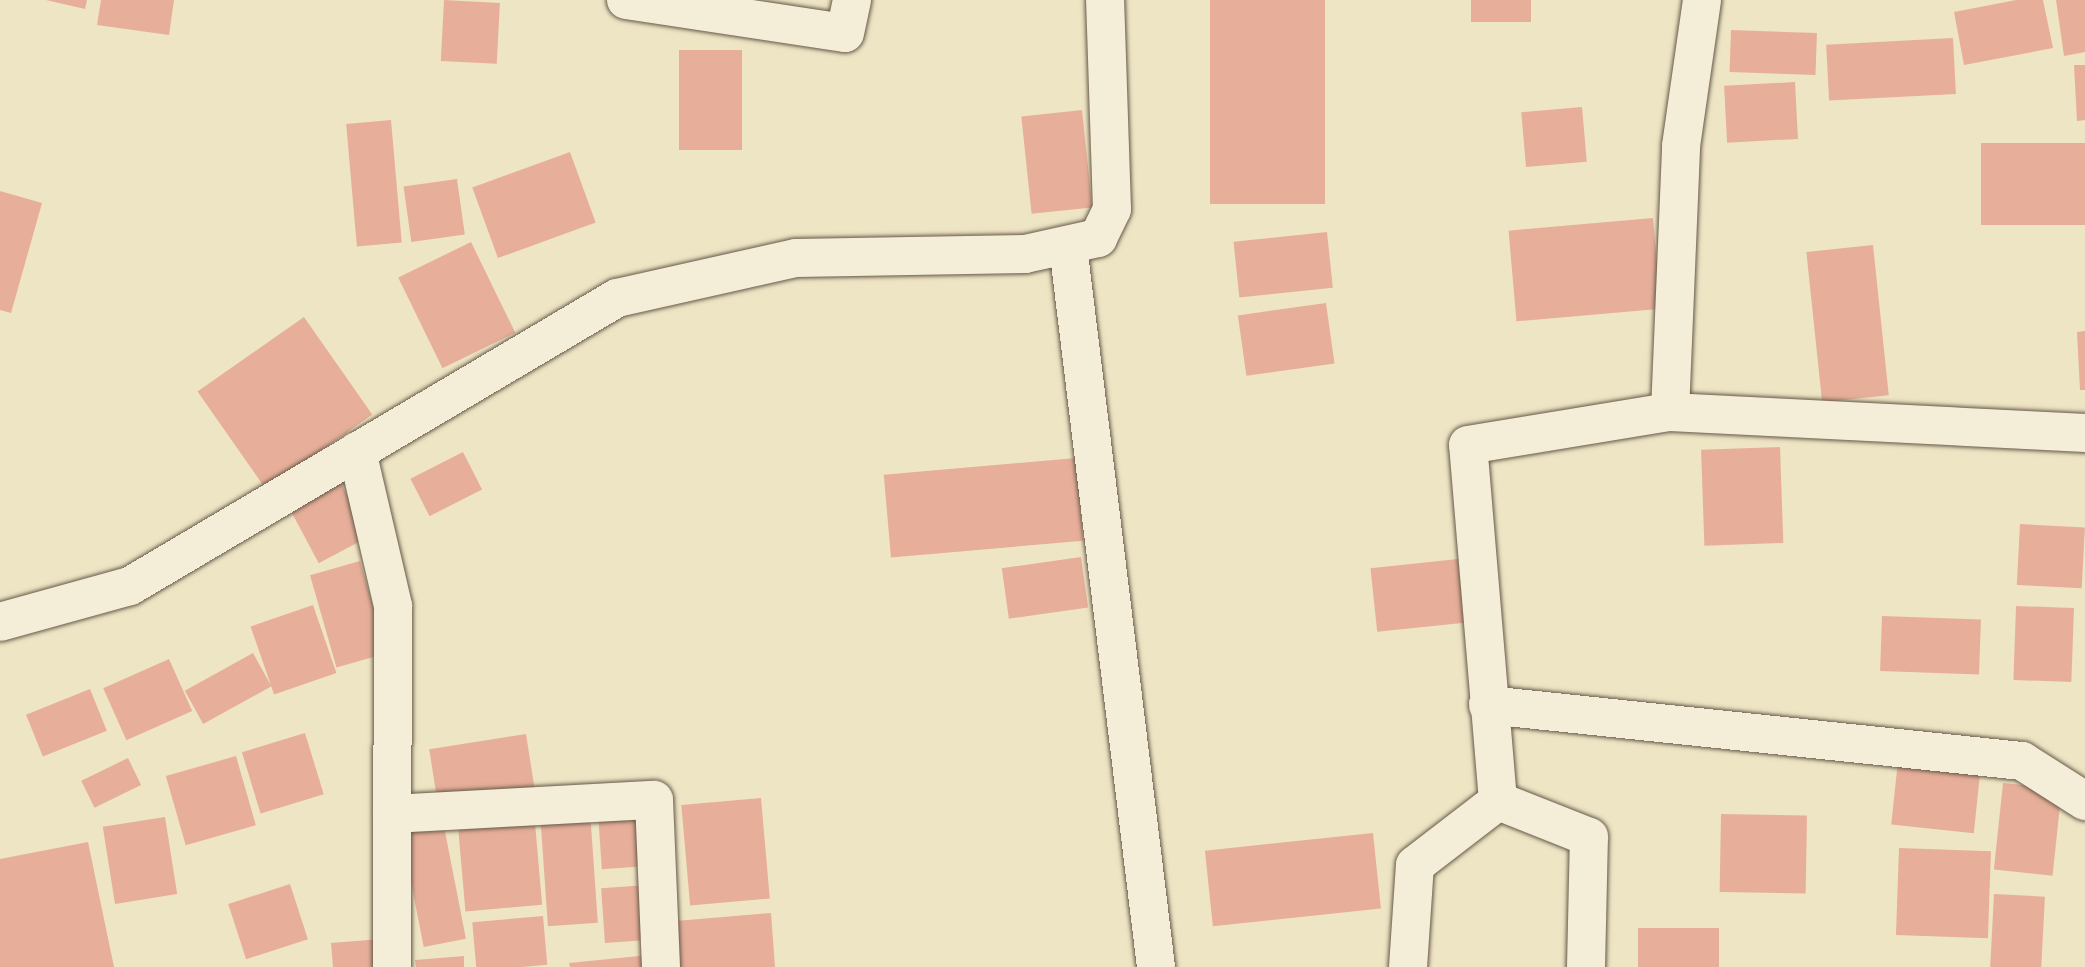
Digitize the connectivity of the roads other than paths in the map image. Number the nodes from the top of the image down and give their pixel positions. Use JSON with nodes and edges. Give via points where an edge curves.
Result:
{"nodes":[{"id":1,"x":626,"y":0,"type":"edge"},
{"id":2,"x":852,"y":0,"type":"edge"},
{"id":3,"x":1105,"y":0,"type":"edge"},
{"id":4,"x":1702,"y":0,"type":"edge"},
{"id":5,"x":1068,"y":246,"type":"junction"},
{"id":6,"x":1670,"y":412,"type":"junction"},
{"id":7,"x":2085,"y":433,"type":"edge"},
{"id":8,"x":357,"y":452,"type":"junction"},
{"id":9,"x":0,"y":622,"type":"edge"},
{"id":10,"x":1488,"y":705,"type":"junction"},
{"id":11,"x":1499,"y":801,"type":"junction"},
{"id":12,"x":2085,"y":802,"type":"edge"},
{"id":13,"x":392,"y":814,"type":"junction"},
{"id":14,"x":392,"y":967,"type":"edge"},
{"id":15,"x":661,"y":967,"type":"edge"},
{"id":16,"x":1156,"y":967,"type":"edge"},
{"id":17,"x":1408,"y":967,"type":"edge"},
{"id":18,"x":1586,"y":967,"type":"edge"}],
"edges":[{"from":1,"to":2,"type":"street","via":[[845,33]]},
{"from":3,"to":5,"type":"street","via":[[1112,209],[1098,238]]},
{"from":4,"to":6,"type":"street","via":[[1681,146]]},
{"from":5,"to":8,"type":"street","via":[[1024,254],[796,258],[617,298]]},
{"from":5,"to":16,"type":"street"},
{"from":6,"to":7,"type":"street"},
{"from":6,"to":10,"type":"street","via":[[1468,445]]},
{"from":8,"to":9,"type":"street","via":[[130,586]]},
{"from":8,"to":13,"type":"street","via":[[393,606]]},
{"from":10,"to":11,"type":"street"},
{"from":10,"to":12,"type":"street","via":[[2022,761]]},
{"from":11,"to":17,"type":"street","via":[[1415,865]]},
{"from":11,"to":18,"type":"street","via":[[1589,837]]},
{"from":13,"to":14,"type":"street"},
{"from":13,"to":15,"type":"street","via":[[654,800]]}]}
